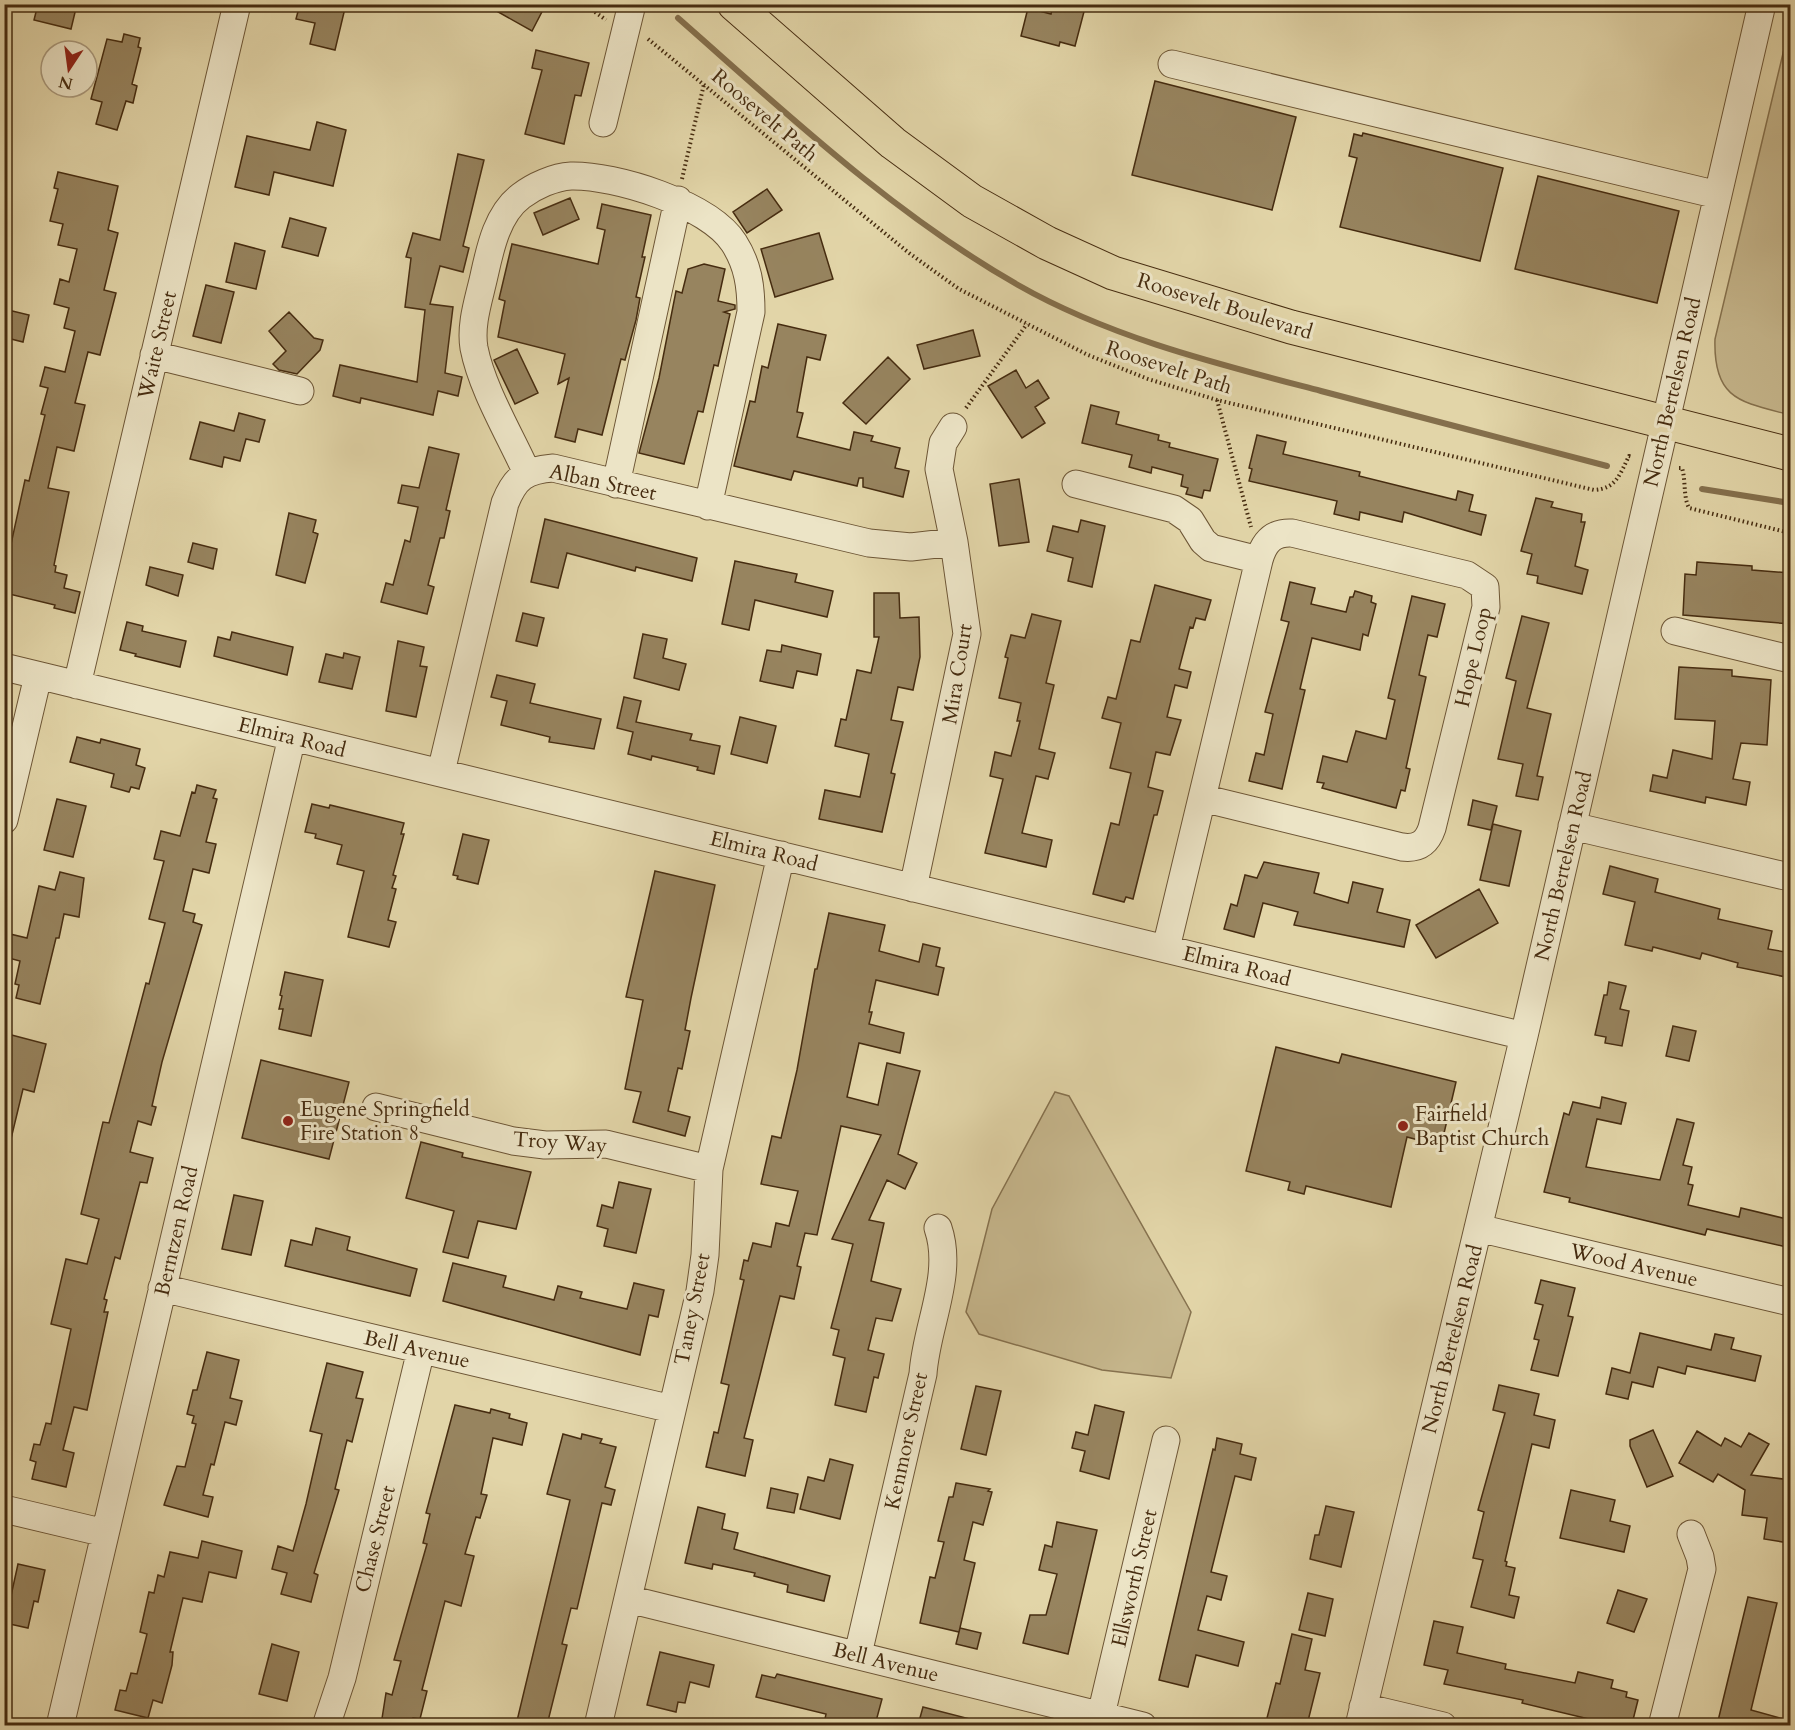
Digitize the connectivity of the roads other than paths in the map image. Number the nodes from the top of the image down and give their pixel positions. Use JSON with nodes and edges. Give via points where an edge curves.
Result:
{"nodes":[{"id":1,"x":237,"y":4,"type":"edge"},
{"id":2,"x":734,"y":4,"type":"edge"},
{"id":3,"x":1762,"y":4,"type":"edge"},
{"id":4,"x":629,"y":17,"type":"edge"},
{"id":5,"x":1172,"y":64,"type":"dead end"},
{"id":6,"x":603,"y":123,"type":"dead end"},
{"id":7,"x":1718,"y":195,"type":"junction"},
{"id":8,"x":678,"y":200,"type":"junction"},
{"id":9,"x":154,"y":355,"type":"junction"},
{"id":10,"x":300,"y":391,"type":"dead end"},
{"id":11,"x":1665,"y":424,"type":"junction"},
{"id":12,"x":953,"y":427,"type":"road end"},
{"id":13,"x":1791,"y":454,"type":"edge"},
{"id":14,"x":527,"y":473,"type":"junction"},
{"id":15,"x":616,"y":484,"type":"junction"},
{"id":16,"x":1076,"y":484,"type":"dead end"},
{"id":17,"x":708,"y":506,"type":"junction"},
{"id":18,"x":954,"y":542,"type":"junction"},
{"id":19,"x":1263,"y":551,"type":"junction"},
{"id":20,"x":1675,"y":631,"type":"dead end"},
{"id":21,"x":1791,"y":659,"type":"edge"},
{"id":22,"x":4,"y":667,"type":"edge"},
{"id":23,"x":38,"y":675,"type":"junction"},
{"id":24,"x":77,"y":685,"type":"junction"},
{"id":25,"x":292,"y":737,"type":"junction"},
{"id":26,"x":441,"y":772,"type":"junction"},
{"id":27,"x":1202,"y":798,"type":"junction"},
{"id":28,"x":4,"y":820,"type":"edge"},
{"id":29,"x":1572,"y":826,"type":"junction"},
{"id":30,"x":781,"y":855,"type":"junction"},
{"id":31,"x":1785,"y":876,"type":"dead end"},
{"id":32,"x":913,"y":888,"type":"junction"},
{"id":33,"x":1166,"y":948,"type":"junction"},
{"id":34,"x":1524,"y":1036,"type":"junction"},
{"id":35,"x":376,"y":1107,"type":"dead end"},
{"id":36,"x":708,"y":1169,"type":"junction"},
{"id":37,"x":938,"y":1228,"type":"dead end"},
{"id":38,"x":1478,"y":1228,"type":"junction"},
{"id":39,"x":162,"y":1288,"type":"junction"},
{"id":40,"x":1791,"y":1302,"type":"edge"},
{"id":41,"x":421,"y":1350,"type":"junction"},
{"id":42,"x":672,"y":1409,"type":"junction"},
{"id":43,"x":1166,"y":1440,"type":"dead end"},
{"id":44,"x":4,"y":1509,"type":"edge"},
{"id":45,"x":105,"y":1533,"type":"junction"},
{"id":46,"x":1691,"y":1534,"type":"dead end"},
{"id":47,"x":628,"y":1599,"type":"junction"},
{"id":48,"x":858,"y":1654,"type":"junction"},
{"id":49,"x":1101,"y":1715,"type":"junction"},
{"id":50,"x":1059,"y":1716,"type":"edge"},
{"id":51,"x":1361,"y":1716,"type":"edge"},
{"id":52,"x":60,"y":1725,"type":"edge"},
{"id":53,"x":326,"y":1725,"type":"edge"},
{"id":54,"x":598,"y":1725,"type":"edge"},
{"id":55,"x":1143,"y":1725,"type":"edge"},
{"id":56,"x":1443,"y":1725,"type":"edge"},
{"id":57,"x":1662,"y":1725,"type":"edge"}],
"edges":[{"from":1,"to":9,"type":"street","name":"Waite Street"},
{"from":2,"to":11,"type":"main road","name":"Roosevelt Boulevard","via":[[893,143],[972,201],[1047,243],[1113,273],[1279,324]]},
{"from":3,"to":7,"type":"street","name":"North Bertelsen Road"},
{"from":4,"to":6,"type":"street"},
{"from":5,"to":7,"type":"street"},
{"from":7,"to":11,"type":"street","name":"North Bertelsen Road"},
{"from":8,"to":14,"type":"street","via":[[596,178],[569,176],[543,183],[519,197],[502,219],[490,248],[476,310],[474,345],[479,367]]},
{"from":8,"to":15,"type":"street"},
{"from":8,"to":17,"type":"street","via":[[702,213],[733,241],[746,264],[751,287],[751,312]]},
{"from":9,"to":10,"type":"street"},
{"from":9,"to":24,"type":"street","name":"Waite Street"},
{"from":11,"to":13,"type":"main road","name":"Roosevelt Boulevard"},
{"from":11,"to":29,"type":"street","name":"North Bertelsen Road"},
{"from":12,"to":18,"type":"street","name":"Mira Court","via":[[944,443],[939,469]]},
{"from":14,"to":15,"type":"street","name":"Alban Street","via":[[553,468]]},
{"from":14,"to":26,"type":"street","name":"Alban Street","via":[[512,485],[505,503]]},
{"from":15,"to":17,"type":"street","name":"Alban Street"},
{"from":16,"to":19,"type":"street","via":[[1174,509],[1190,520],[1207,545]]},
{"from":17,"to":18,"type":"street","name":"Alban Street","via":[[869,543],[911,547]]},
{"from":18,"to":32,"type":"street","name":"Mira Court","via":[[967,634]]},
{"from":19,"to":27,"type":"street"},
{"from":19,"to":27,"type":"street","name":"Hope Loop","via":[[1279,534],[1292,533],[1467,575],[1485,587],[1486,604],[1432,828],[1423,843],[1414,848],[1402,847]]},
{"from":20,"to":21,"type":"street"},
{"from":22,"to":23,"type":"street","name":"Elmira Road"},
{"from":23,"to":24,"type":"street","name":"Elmira Road"},
{"from":23,"to":28,"type":"street"},
{"from":24,"to":25,"type":"street","name":"Elmira Road"},
{"from":25,"to":26,"type":"street","name":"Elmira Road"},
{"from":25,"to":39,"type":"street","name":"Berntzen Road"},
{"from":26,"to":30,"type":"street","name":"Elmira Road"},
{"from":27,"to":33,"type":"street"},
{"from":29,"to":31,"type":"street"},
{"from":29,"to":34,"type":"street","name":"North Bertelsen Road"},
{"from":30,"to":32,"type":"street","name":"Elmira Road"},
{"from":30,"to":36,"type":"street","name":"Taney Street"},
{"from":32,"to":33,"type":"street","name":"Elmira Road"},
{"from":33,"to":34,"type":"street","name":"Elmira Road"},
{"from":34,"to":38,"type":"street","name":"North Bertelsen Road"},
{"from":35,"to":36,"type":"street","name":"Troy Way","via":[[513,1141],[545,1145],[595,1142]]},
{"from":36,"to":42,"type":"street","name":"Taney Street","via":[[703,1273]]},
{"from":37,"to":48,"type":"street","name":"Kenmore Street","via":[[943,1242],[943,1268],[923,1374]]},
{"from":38,"to":40,"type":"street","name":"Wood Avenue"},
{"from":38,"to":51,"type":"street","name":"North Bertelsen Road"},
{"from":39,"to":41,"type":"street","name":"Bell Avenue"},
{"from":39,"to":45,"type":"street","name":"Berntzen Road"},
{"from":41,"to":42,"type":"street","name":"Bell Avenue"},
{"from":41,"to":53,"type":"street","name":"Chase Street","via":[[342,1678]]},
{"from":42,"to":47,"type":"street","name":"Taney Street"},
{"from":43,"to":49,"type":"street","name":"Ellsworth Street"},
{"from":44,"to":45,"type":"street"},
{"from":45,"to":52,"type":"street","name":"Berntzen Road"},
{"from":46,"to":57,"type":"street","via":[[1702,1569]]},
{"from":47,"to":48,"type":"street","name":"Bell Avenue"},
{"from":47,"to":54,"type":"street","name":"Taney Street"},
{"from":48,"to":50,"type":"street","name":"Bell Avenue"},
{"from":49,"to":50,"type":"street","name":"Bell Avenue"},
{"from":49,"to":55,"type":"street","name":"Bell Avenue"},
{"from":51,"to":56,"type":"street"}]}
